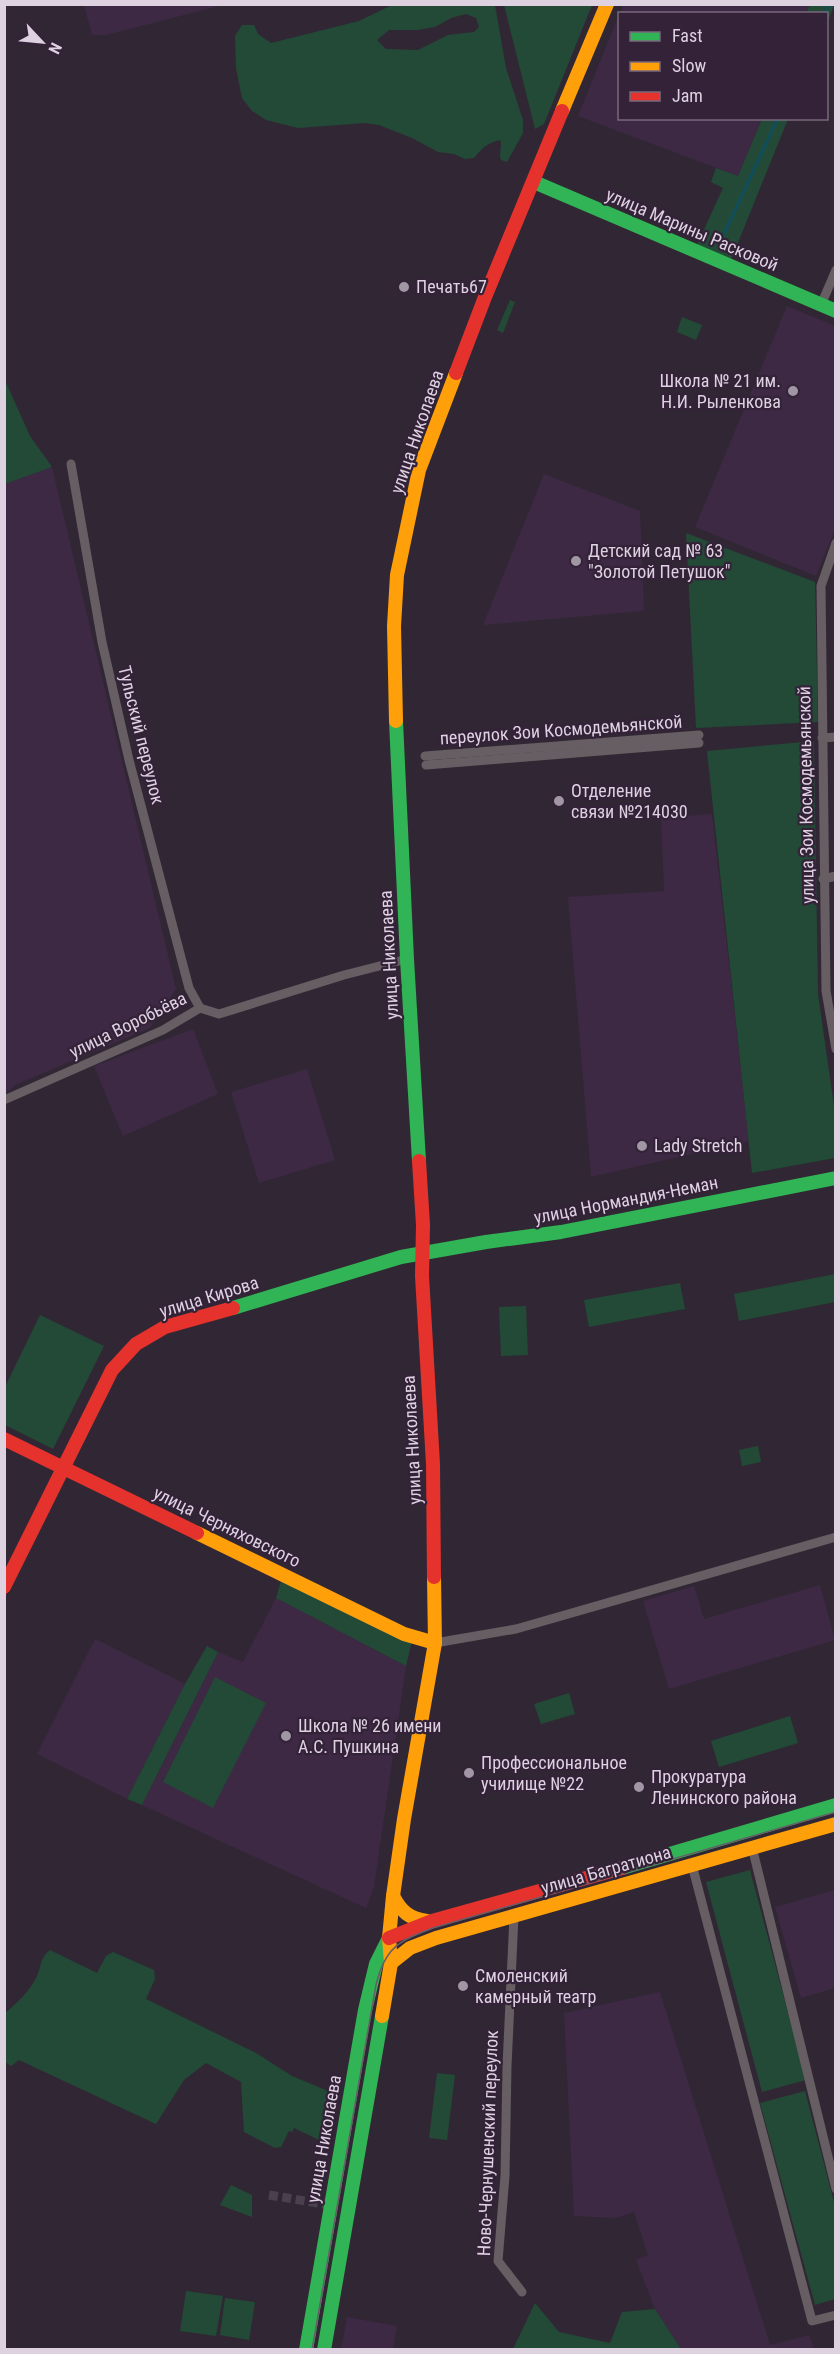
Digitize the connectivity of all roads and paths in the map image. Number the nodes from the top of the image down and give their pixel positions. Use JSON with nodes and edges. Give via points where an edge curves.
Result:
{"nodes":[{"id":1,"x":607,"y":4,"type":"edge"},
{"id":2,"x":534,"y":182,"type":"junction"},
{"id":3,"x":836,"y":270,"type":"edge"},
{"id":4,"x":821,"y":305,"type":"junction"},
{"id":5,"x":836,"y":311,"type":"edge"},
{"id":6,"x":71,"y":464,"type":"dead end"},
{"id":7,"x":836,"y":543,"type":"edge"},
{"id":8,"x":836,"y":737,"type":"edge"},
{"id":9,"x":822,"y":738,"type":"junction"},
{"id":10,"x":699,"y":739,"type":"dead end"},
{"id":11,"x":426,"y":761,"type":"dead end"},
{"id":12,"x":836,"y":876,"type":"edge"},
{"id":13,"x":823,"y":879,"type":"junction"},
{"id":14,"x":407,"y":959,"type":"junction"},
{"id":15,"x":200,"y":1008,"type":"junction"},
{"id":16,"x":836,"y":1049,"type":"edge"},
{"id":17,"x":4,"y":1100,"type":"edge"},
{"id":18,"x":836,"y":1178,"type":"edge"},
{"id":19,"x":423,"y":1253,"type":"junction"},
{"id":20,"x":4,"y":1439,"type":"edge"},
{"id":21,"x":62,"y":1467,"type":"junction"},
{"id":22,"x":836,"y":1537,"type":"edge"},
{"id":23,"x":4,"y":1587,"type":"edge"},
{"id":24,"x":435,"y":1643,"type":"junction"},
{"id":25,"x":836,"y":1805,"type":"edge"},
{"id":26,"x":836,"y":1824,"type":"edge"},
{"id":27,"x":752,"y":1847,"type":"junction"},
{"id":28,"x":692,"y":1865,"type":"junction"},
{"id":29,"x":393,"y":1896,"type":"junction"},
{"id":30,"x":514,"y":1916,"type":"junction"},
{"id":31,"x":432,"y":1921,"type":"junction"},
{"id":32,"x":394,"y":1935,"type":"junction"},
{"id":33,"x":410,"y":1948,"type":"junction"},
{"id":34,"x":391,"y":1963,"type":"junction"},
{"id":35,"x":836,"y":2189,"type":"edge"},
{"id":36,"x":330,"y":2205,"type":"junction"},
{"id":37,"x":345,"y":2225,"type":"junction"},
{"id":38,"x":522,"y":2292,"type":"dead end"},
{"id":39,"x":836,"y":2315,"type":"edge"},
{"id":40,"x":306,"y":2349,"type":"edge"},
{"id":41,"x":324,"y":2349,"type":"edge"}],
"edges":[{"from":1,"to":2,"type":"main road","name":"улица Николаева"},
{"from":2,"to":4,"type":"main road","name":"улица Марины Расковой"},
{"from":2,"to":14,"type":"main road","name":"улица Николаева","via":[[419,470],[397,575],[394,653]]},
{"from":3,"to":4,"type":"street"},
{"from":4,"to":5,"type":"main road","name":"улица Марины Расковой"},
{"from":6,"to":15,"type":"street","name":"Тульский переулок","via":[[102,642],[129,760],[189,988]]},
{"from":7,"to":9,"type":"street","name":"улица Зои Космодемьянской","via":[[821,586]]},
{"from":8,"to":9,"type":"street"},
{"from":9,"to":13,"type":"street","name":"улица Зои Космодемьянской"},
{"from":10,"to":11,"type":"street","name":"переулок Зои Космодемьянской"},
{"from":12,"to":13,"type":"street"},
{"from":13,"to":16,"type":"street","name":"улица Зои Космодемьянской","via":[[826,992]]},
{"from":14,"to":15,"type":"street","name":"улица Воробьёва","via":[[219,1014]]},
{"from":14,"to":19,"type":"main road","name":"улица Николаева"},
{"from":15,"to":17,"type":"street","name":"улица Воробьёва","via":[[163,1030]]},
{"from":18,"to":19,"type":"main road","name":"улица Нормандия-Неман","via":[[561,1232]]},
{"from":19,"to":21,"type":"main road","name":"улица Кирова","via":[[165,1327],[136,1344],[112,1370]]},
{"from":19,"to":24,"type":"main road","name":"улица Николаева","via":[[433,1464]]},
{"from":20,"to":21,"type":"main road","name":"улица Черняховского"},
{"from":21,"to":23,"type":"main road","name":"улица Кирова"},
{"from":21,"to":24,"type":"main road","name":"улица Черняховского","via":[[404,1634]]},
{"from":22,"to":24,"type":"street","via":[[516,1629]]},
{"from":24,"to":29,"type":"main road","name":"улица Николаева"},
{"from":25,"to":31,"type":"main road","name":"улица Багратиона"},
{"from":26,"to":27,"type":"main road","name":"улица Багратиона"},
{"from":27,"to":28,"type":"main road","name":"улица Багратиона"},
{"from":27,"to":35,"type":"street"},
{"from":28,"to":30,"type":"main road","name":"улица Багратиона"},
{"from":28,"to":39,"type":"street","via":[[812,2321]]},
{"from":29,"to":31,"type":"main road","via":[[409,1919]]},
{"from":29,"to":32,"type":"main road","name":"улица Николаева"},
{"from":30,"to":33,"type":"main road","name":"улица Багратиона"},
{"from":30,"to":38,"type":"street","name":"Ново-Чернушенский переулок","via":[[505,2176],[498,2261]]},
{"from":31,"to":32,"type":"main road","name":"улица Багратиона"},
{"from":32,"to":33,"type":"main road"},
{"from":32,"to":34,"type":"main road","name":"улица Николаева"},
{"from":32,"to":36,"type":"main road","name":"улица Николаева","via":[[380,1953],[371,1981]]},
{"from":33,"to":34,"type":"main road","name":"улица Багратиона"},
{"from":34,"to":37,"type":"main road","name":"улица Николаева"},
{"from":36,"to":37,"type":"street"},
{"from":36,"to":40,"type":"main road","name":"улица Николаева"},
{"from":37,"to":41,"type":"main road","name":"улица Николаева"}]}
